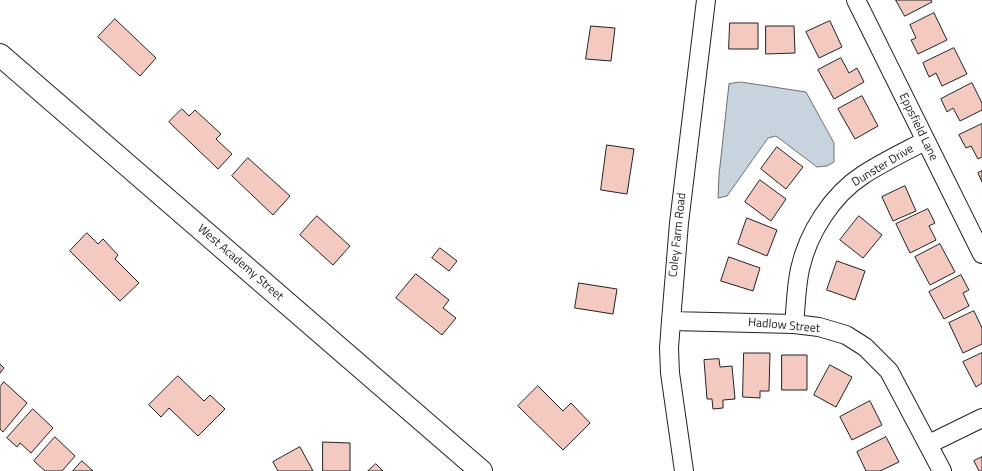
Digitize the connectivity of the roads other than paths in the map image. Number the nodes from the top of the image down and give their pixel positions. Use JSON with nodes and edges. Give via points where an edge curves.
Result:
{"nodes":[{"id":1,"x":706,"y":0,"type":"edge"},
{"id":2,"x":856,"y":0,"type":"edge"},
{"id":3,"x":0,"y":55,"type":"edge"},
{"id":4,"x":925,"y":141,"type":"junction"},
{"id":5,"x":982,"y":254,"type":"edge"},
{"id":6,"x":670,"y":321,"type":"junction"},
{"id":7,"x":794,"y":324,"type":"junction"},
{"id":8,"x":982,"y":418,"type":"edge"},
{"id":9,"x":929,"y":444,"type":"junction"},
{"id":10,"x":481,"y":471,"type":"edge"},
{"id":11,"x":684,"y":471,"type":"edge"},
{"id":12,"x":942,"y":471,"type":"edge"}],
"edges":[{"from":1,"to":6,"type":"street","name":"Coley Farm Road"},
{"from":2,"to":4,"type":"street","name":"Eppsfield Lane"},
{"from":3,"to":10,"type":"main road","name":"West Academy Street"},
{"from":4,"to":5,"type":"street","name":"Eppsfield Lane"},
{"from":4,"to":7,"type":"street","name":"Dunster Drive","via":[[862,175],[846,188],[819,222],[806,248],[800,269]]},
{"from":6,"to":7,"type":"street","name":"Hadlow Street"},
{"from":6,"to":11,"type":"street","name":"Coley Farm Road","via":[[670,373]]},
{"from":7,"to":9,"type":"street","name":"Hadlow Street","via":[[819,327],[846,335],[865,347],[889,371]]},
{"from":8,"to":9,"type":"street"},
{"from":9,"to":12,"type":"street","name":"Hadlow Street"}]}
